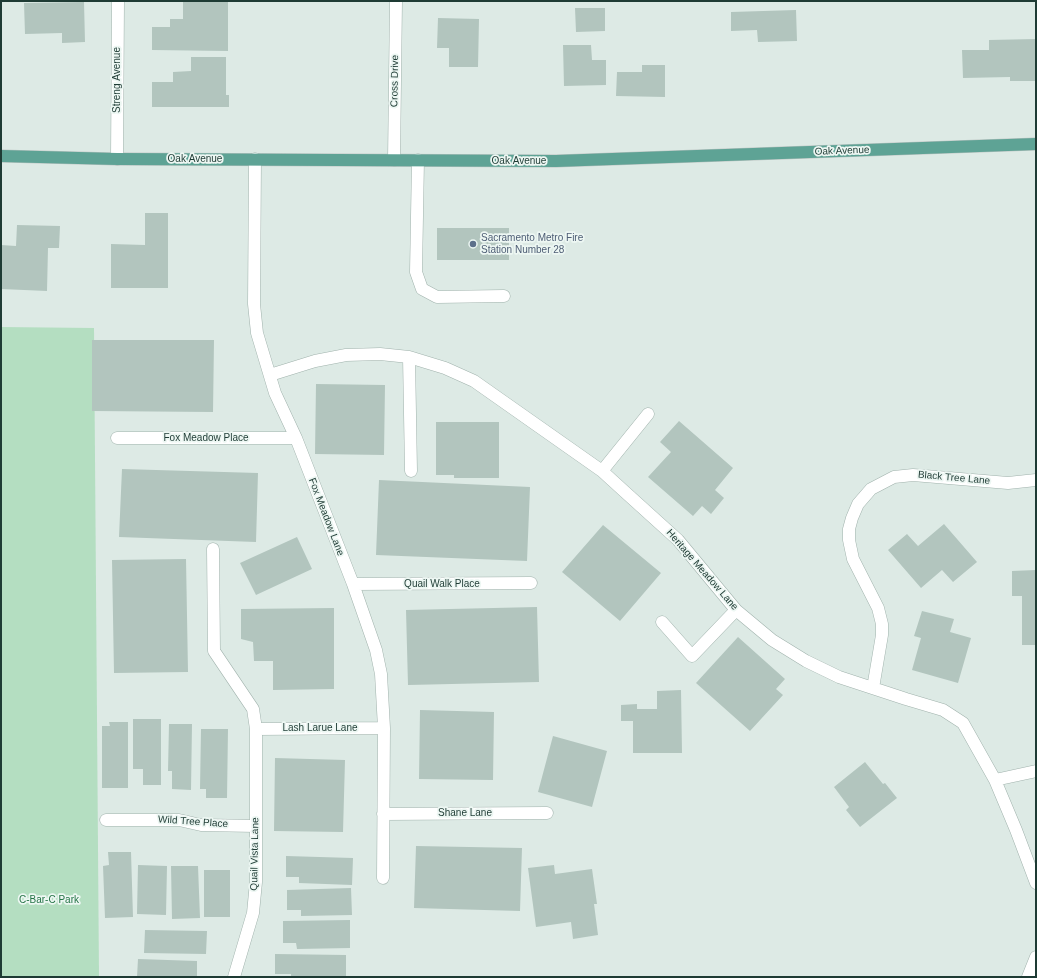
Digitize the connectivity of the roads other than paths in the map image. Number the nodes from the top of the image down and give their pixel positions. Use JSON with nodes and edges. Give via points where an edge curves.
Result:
{"nodes":[{"id":1,"x":118,"y":1,"type":"edge"},
{"id":2,"x":396,"y":1,"type":"edge"},
{"id":3,"x":1036,"y":144,"type":"edge"},
{"id":4,"x":1,"y":156,"type":"edge"},
{"id":5,"x":117,"y":159,"type":"junction"},
{"id":6,"x":255,"y":159,"type":"junction"},
{"id":7,"x":394,"y":160,"type":"junction"},
{"id":8,"x":418,"y":160,"type":"junction"},
{"id":9,"x":504,"y":296,"type":"dead end"},
{"id":10,"x":409,"y":357,"type":"junction"},
{"id":11,"x":270,"y":375,"type":"junction"},
{"id":12,"x":648,"y":414,"type":"dead end"},
{"id":13,"x":117,"y":438,"type":"dead end"},
{"id":14,"x":296,"y":438,"type":"junction"},
{"id":15,"x":411,"y":471,"type":"dead end"},
{"id":16,"x":602,"y":471,"type":"junction"},
{"id":17,"x":1036,"y":480,"type":"edge"},
{"id":18,"x":213,"y":548,"type":"dead end"},
{"id":19,"x":531,"y":583,"type":"dead end"},
{"id":20,"x":353,"y":584,"type":"junction"},
{"id":21,"x":736,"y":610,"type":"junction"},
{"id":22,"x":662,"y":622,"type":"dead end"},
{"id":23,"x":873,"y":688,"type":"junction"},
{"id":24,"x":384,"y":728,"type":"junction"},
{"id":25,"x":256,"y":729,"type":"junction"},
{"id":26,"x":1036,"y":771,"type":"edge"},
{"id":27,"x":995,"y":780,"type":"junction"},
{"id":28,"x":547,"y":813,"type":"dead end"},
{"id":29,"x":383,"y":814,"type":"junction"},
{"id":30,"x":106,"y":820,"type":"dead end"},
{"id":31,"x":256,"y":826,"type":"junction"},
{"id":32,"x":383,"y":878,"type":"dead end"},
{"id":33,"x":1036,"y":883,"type":"edge"},
{"id":34,"x":1036,"y":957,"type":"edge"},
{"id":35,"x":234,"y":977,"type":"edge"},
{"id":36,"x":1028,"y":977,"type":"edge"}],
"edges":[{"from":1,"to":5,"type":"street","name":"Streng Avenue"},
{"from":2,"to":7,"type":"street","name":"Cross Drive"},
{"from":3,"to":8,"type":"main road","name":"Oak Avenue","via":[[556,161]]},
{"from":4,"to":5,"type":"main road","name":"Oak Avenue"},
{"from":5,"to":6,"type":"main road","name":"Oak Avenue"},
{"from":6,"to":7,"type":"main road","name":"Oak Avenue"},
{"from":6,"to":11,"type":"street","name":"Fox Meadow Lane","via":[[254,304],[257,333]]},
{"from":7,"to":8,"type":"main road","name":"Oak Avenue"},
{"from":8,"to":9,"type":"street","via":[[416,272],[422,289],[437,297]]},
{"from":10,"to":11,"type":"street","name":"Heritage Meadow Lane","via":[[380,354],[346,355],[315,360]]},
{"from":10,"to":15,"type":"street"},
{"from":10,"to":16,"type":"street","name":"Heritage Meadow Lane","via":[[445,368],[474,381]]},
{"from":11,"to":14,"type":"street","name":"Fox Meadow Lane","via":[[275,393]]},
{"from":12,"to":16,"type":"street"},
{"from":13,"to":14,"type":"street","name":"Fox Meadow Place"},
{"from":14,"to":20,"type":"street","name":"Fox Meadow Lane"},
{"from":16,"to":21,"type":"street","name":"Heritage Meadow Lane","via":[[678,540]]},
{"from":17,"to":23,"type":"street","name":"Black Tree Lane","via":[[1008,483],[913,475],[894,477],[871,489],[858,504],[852,518],[849,540],[853,559],[878,608],[882,624]]},
{"from":18,"to":25,"type":"street","name":"Quail Vista Lane","via":[[214,651],[253,708]]},
{"from":19,"to":20,"type":"street","name":"Quail Walk Place"},
{"from":20,"to":24,"type":"street","name":"Fox Meadow Lane","via":[[376,650],[381,674]]},
{"from":21,"to":22,"type":"street","via":[[692,656]]},
{"from":21,"to":23,"type":"street","name":"Heritage Meadow Lane","via":[[772,640],[806,661],[839,677]]},
{"from":23,"to":27,"type":"street","name":"Heritage Meadow Lane","via":[[943,710],[962,723]]},
{"from":24,"to":25,"type":"street","name":"Lash Larue Lane"},
{"from":24,"to":29,"type":"street","name":"Fox Meadow Lane"},
{"from":25,"to":31,"type":"street","name":"Quail Vista Lane"},
{"from":26,"to":27,"type":"street"},
{"from":27,"to":33,"type":"street","name":"Heritage Meadow Lane"},
{"from":28,"to":29,"type":"street","name":"Shane Lane"},
{"from":29,"to":32,"type":"street","name":"Fox Meadow Lane"},
{"from":30,"to":31,"type":"street","name":"Wild Tree Place","via":[[179,820],[201,824]]},
{"from":31,"to":35,"type":"street","name":"Quail Vista Lane","via":[[253,913]]},
{"from":34,"to":36,"type":"street"}]}
